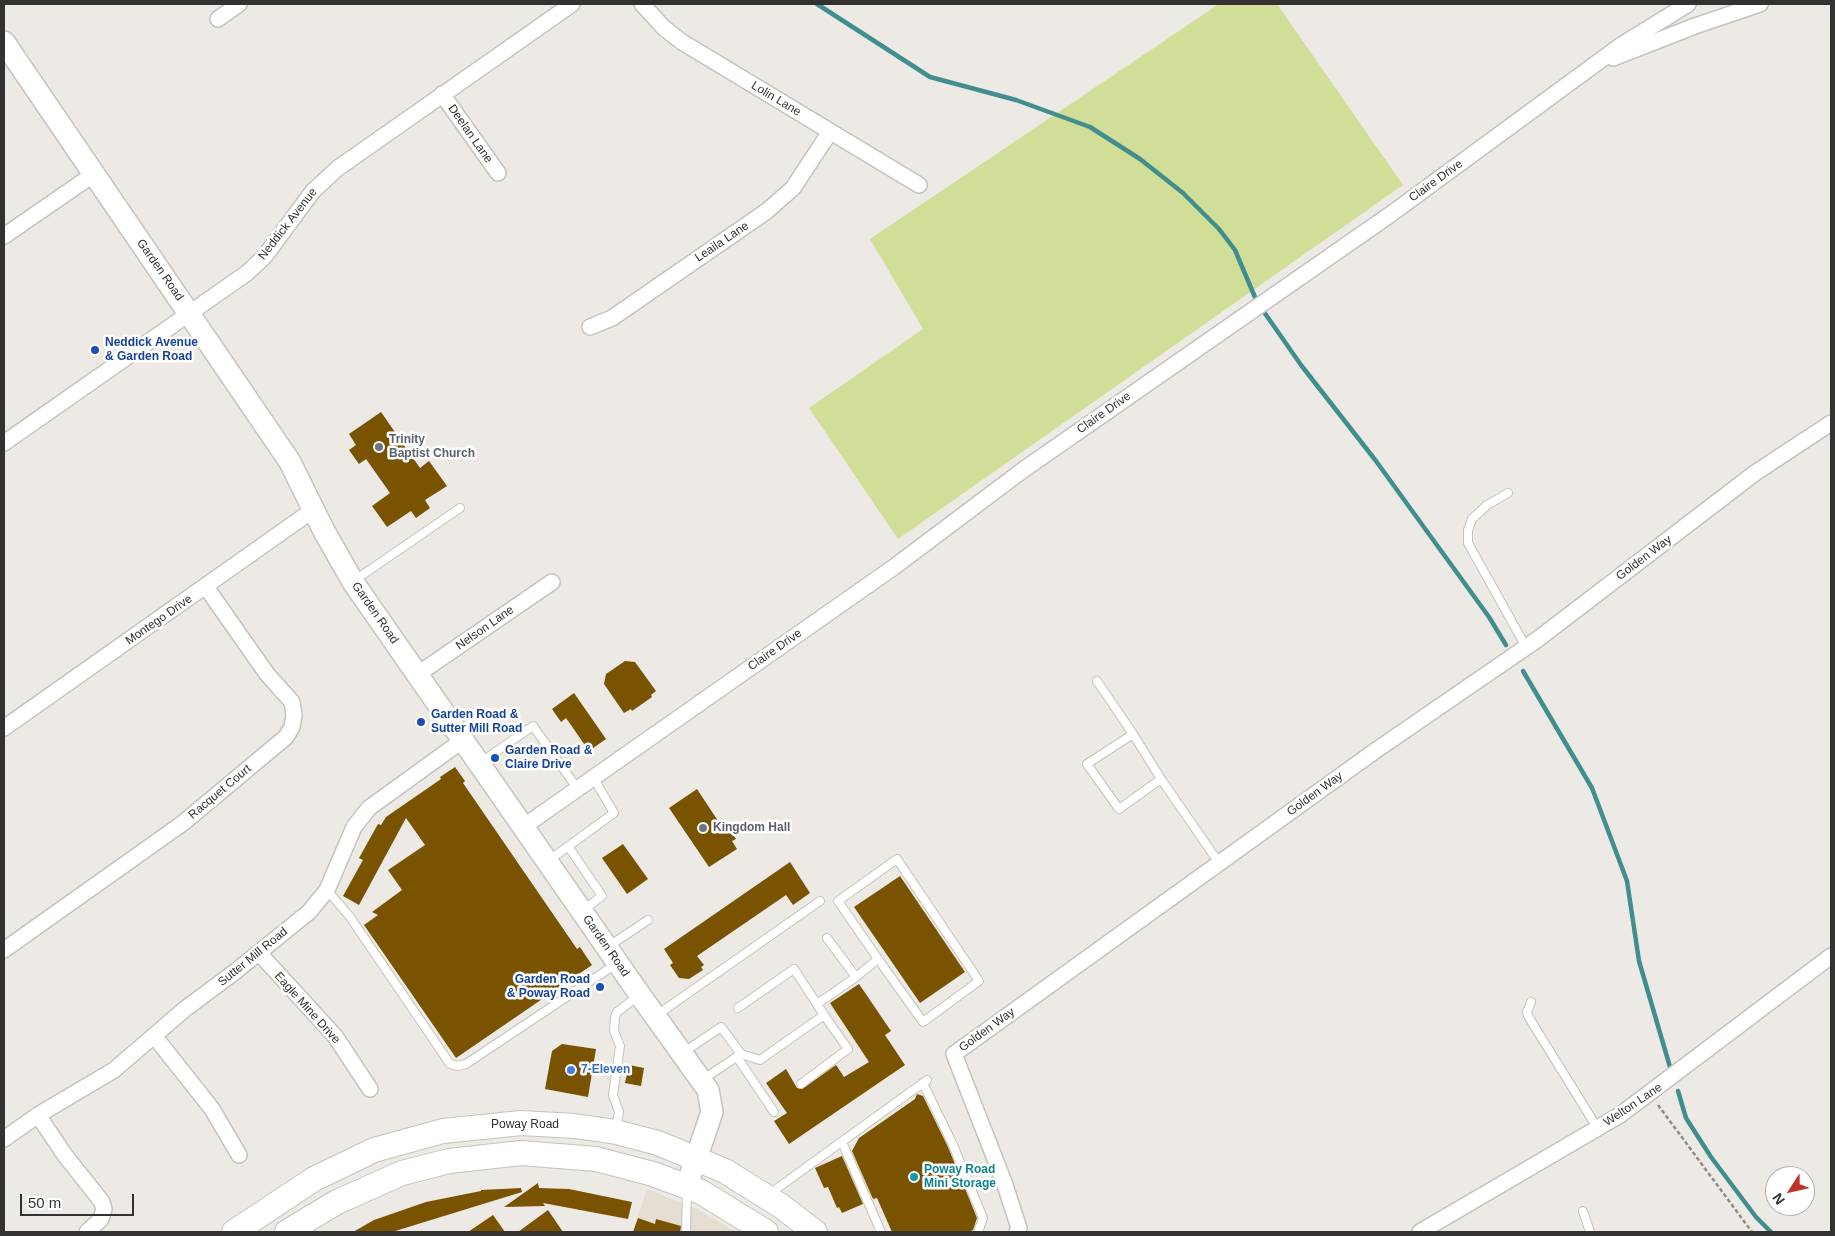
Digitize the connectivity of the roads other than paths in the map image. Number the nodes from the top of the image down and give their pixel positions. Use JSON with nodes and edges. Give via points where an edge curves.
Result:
{"nodes":[{"id":1,"x":239,"y":4,"type":"edge"},
{"id":2,"x":572,"y":4,"type":"edge"},
{"id":3,"x":642,"y":4,"type":"edge"},
{"id":4,"x":1688,"y":4,"type":"edge"},
{"id":5,"x":1760,"y":4,"type":"edge"},
{"id":6,"x":218,"y":19,"type":"dead end"},
{"id":7,"x":6,"y":48,"type":"edge"},
{"id":8,"x":1591,"y":67,"type":"junction"},
{"id":9,"x":442,"y":94,"type":"junction"},
{"id":10,"x":830,"y":132,"type":"junction"},
{"id":11,"x":498,"y":173,"type":"dead end"},
{"id":12,"x":94,"y":174,"type":"junction"},
{"id":13,"x":919,"y":185,"type":"dead end"},
{"id":14,"x":4,"y":236,"type":"edge"},
{"id":15,"x":190,"y":314,"type":"junction"},
{"id":16,"x":590,"y":327,"type":"dead end"},
{"id":17,"x":1831,"y":423,"type":"edge"},
{"id":18,"x":4,"y":443,"type":"edge"},
{"id":19,"x":1508,"y":493,"type":"dead end"},
{"id":20,"x":460,"y":508,"type":"dead end"},
{"id":21,"x":313,"y":510,"type":"junction"},
{"id":22,"x":354,"y":582,"type":"junction"},
{"id":23,"x":552,"y":582,"type":"dead end"},
{"id":24,"x":206,"y":587,"type":"junction"},
{"id":25,"x":1526,"y":647,"type":"junction"},
{"id":26,"x":418,"y":674,"type":"junction"},
{"id":27,"x":1097,"y":681,"type":"dead end"},
{"id":28,"x":4,"y":728,"type":"edge"},
{"id":29,"x":1133,"y":734,"type":"junction"},
{"id":30,"x":463,"y":740,"type":"junction"},
{"id":31,"x":480,"y":763,"type":"junction"},
{"id":32,"x":593,"y":777,"type":"junction"},
{"id":33,"x":1161,"y":780,"type":"junction"},
{"id":34,"x":578,"y":788,"type":"junction"},
{"id":35,"x":523,"y":827,"type":"junction"},
{"id":36,"x":568,"y":846,"type":"junction"},
{"id":37,"x":547,"y":862,"type":"junction"},
{"id":38,"x":1219,"y":863,"type":"junction"},
{"id":39,"x":326,"y":890,"type":"junction"},
{"id":40,"x":820,"y":900,"type":"dead end"},
{"id":41,"x":582,"y":911,"type":"junction"},
{"id":42,"x":648,"y":920,"type":"dead end"},
{"id":43,"x":827,"y":938,"type":"dead end"},
{"id":44,"x":4,"y":950,"type":"edge"},
{"id":45,"x":258,"y":953,"type":"junction"},
{"id":46,"x":612,"y":955,"type":"junction"},
{"id":47,"x":1831,"y":956,"type":"edge"},
{"id":48,"x":878,"y":959,"type":"junction"},
{"id":49,"x":856,"y":977,"type":"junction"},
{"id":50,"x":640,"y":995,"type":"junction"},
{"id":51,"x":1531,"y":1002,"type":"dead end"},
{"id":52,"x":817,"y":1004,"type":"junction"},
{"id":53,"x":738,"y":1008,"type":"dead end"},
{"id":54,"x":824,"y":1015,"type":"junction"},
{"id":55,"x":655,"y":1016,"type":"junction"},
{"id":56,"x":155,"y":1036,"type":"junction"},
{"id":57,"x":683,"y":1053,"type":"junction"},
{"id":58,"x":739,"y":1056,"type":"junction"},
{"id":59,"x":702,"y":1080,"type":"junction"},
{"id":60,"x":802,"y":1084,"type":"dead end"},
{"id":61,"x":370,"y":1089,"type":"dead end"},
{"id":62,"x":774,"y":1112,"type":"dead end"},
{"id":63,"x":38,"y":1114,"type":"junction"},
{"id":64,"x":1598,"y":1128,"type":"junction"},
{"id":65,"x":616,"y":1132,"type":"junction"},
{"id":66,"x":4,"y":1139,"type":"edge"},
{"id":67,"x":842,"y":1142,"type":"junction"},
{"id":68,"x":240,"y":1155,"type":"dead end"},
{"id":69,"x":696,"y":1158,"type":"junction"},
{"id":70,"x":687,"y":1185,"type":"junction"},
{"id":71,"x":767,"y":1196,"type":"junction"},
{"id":72,"x":1583,"y":1211,"type":"dead end"},
{"id":73,"x":88,"y":1232,"type":"edge"},
{"id":74,"x":234,"y":1232,"type":"edge"},
{"id":75,"x":287,"y":1232,"type":"edge"},
{"id":76,"x":686,"y":1232,"type":"edge"},
{"id":77,"x":764,"y":1232,"type":"edge"},
{"id":78,"x":815,"y":1232,"type":"edge"},
{"id":79,"x":881,"y":1232,"type":"edge"},
{"id":80,"x":978,"y":1232,"type":"edge"},
{"id":81,"x":1017,"y":1232,"type":"edge"},
{"id":82,"x":1420,"y":1232,"type":"edge"},
{"id":83,"x":1590,"y":1232,"type":"edge"}],
"edges":[{"from":1,"to":6,"type":"street"},
{"from":2,"to":9,"type":"street","name":"Neddick Avenue"},
{"from":3,"to":10,"type":"street","name":"Lolin Lane","via":[[682,42]]},
{"from":4,"to":8,"type":"street","name":"Claire Drive"},
{"from":5,"to":8,"type":"street"},
{"from":7,"to":12,"type":"street","name":"Garden Road"},
{"from":8,"to":32,"type":"street","name":"Claire Drive","via":[[1391,214],[1023,470],[894,567]]},
{"from":9,"to":11,"type":"street","name":"Deelan Lane"},
{"from":9,"to":15,"type":"street","name":"Neddick Avenue","via":[[327,177],[257,265]]},
{"from":10,"to":13,"type":"street","name":"Lolin Lane"},
{"from":10,"to":16,"type":"street","name":"Leaila Lane","via":[[793,188],[774,206],[612,318]]},
{"from":12,"to":14,"type":"street"},
{"from":12,"to":15,"type":"street","name":"Garden Road"},
{"from":15,"to":18,"type":"street","name":"Neddick Avenue"},
{"from":15,"to":21,"type":"street","name":"Garden Road","via":[[290,462]]},
{"from":17,"to":25,"type":"street","name":"Golden Way","via":[[1754,473]]},
{"from":19,"to":25,"type":"lane","via":[[1487,505],[1472,519],[1468,543]]},
{"from":20,"to":22,"type":"lane"},
{"from":21,"to":22,"type":"street","name":"Garden Road"},
{"from":21,"to":24,"type":"street","name":"Montego Drive"},
{"from":22,"to":26,"type":"street","name":"Garden Road"},
{"from":23,"to":26,"type":"street","name":"Nelson Lane"},
{"from":24,"to":28,"type":"street","name":"Montego Drive"},
{"from":24,"to":44,"type":"street","name":"Racquet Court","via":[[267,674],[292,702],[292,728],[286,737],[183,823]]},
{"from":25,"to":38,"type":"street","name":"Golden Way"},
{"from":26,"to":30,"type":"street","name":"Garden Road"},
{"from":27,"to":29,"type":"lane"},
{"from":29,"to":33,"type":"lane"},
{"from":29,"to":33,"type":"lane","via":[[1087,764],[1119,809]]},
{"from":30,"to":31,"type":"street","name":"Garden Road"},
{"from":30,"to":39,"type":"street","name":"Sutter Mill Road","via":[[369,808],[354,826]]},
{"from":31,"to":34,"type":"lane","via":[[534,726]]},
{"from":31,"to":35,"type":"street","name":"Garden Road"},
{"from":32,"to":34,"type":"street","name":"Claire Drive"},
{"from":32,"to":36,"type":"lane","via":[[614,813]]},
{"from":33,"to":38,"type":"lane"},
{"from":34,"to":35,"type":"street","name":"Claire Drive"},
{"from":35,"to":37,"type":"street","name":"Garden Road"},
{"from":36,"to":37,"type":"lane"},
{"from":36,"to":41,"type":"lane","via":[[602,896]]},
{"from":37,"to":41,"type":"street","name":"Garden Road"},
{"from":38,"to":81,"type":"street","name":"Golden Way","via":[[954,1054],[1004,1182],[1019,1228]]},
{"from":39,"to":45,"type":"street","name":"Sutter Mill Road","via":[[309,912]]},
{"from":39,"to":46,"type":"lane","via":[[350,917],[450,1064],[458,1066],[466,1064]]},
{"from":40,"to":55,"type":"lane"},
{"from":41,"to":46,"type":"street","name":"Garden Road"},
{"from":42,"to":46,"type":"lane"},
{"from":43,"to":49,"type":"lane"},
{"from":45,"to":56,"type":"street","name":"Sutter Mill Road"},
{"from":45,"to":61,"type":"street","name":"Eagle Mine Drive","via":[[335,1036]]},
{"from":46,"to":50,"type":"street","name":"Garden Road"},
{"from":47,"to":64,"type":"street","name":"Welton Lane","via":[[1650,1094]]},
{"from":48,"to":48,"type":"lane","via":[[838,901],[896,859],[979,981],[923,1022]]},
{"from":48,"to":49,"type":"lane"},
{"from":49,"to":52,"type":"lane"},
{"from":50,"to":55,"type":"street","name":"Garden Road"},
{"from":50,"to":65,"type":"lane","via":[[615,1017],[614,1031],[620,1046],[613,1095],[619,1112]]},
{"from":51,"to":64,"type":"lane","via":[[1528,1016]]},
{"from":52,"to":53,"type":"lane","via":[[794,969]]},
{"from":52,"to":54,"type":"lane"},
{"from":54,"to":58,"type":"lane","via":[[760,1060]]},
{"from":54,"to":60,"type":"lane","via":[[848,1049]]},
{"from":55,"to":57,"type":"street","name":"Garden Road"},
{"from":56,"to":63,"type":"street","name":"Sutter Mill Road","via":[[114,1070]]},
{"from":56,"to":68,"type":"street","via":[[212,1109]]},
{"from":57,"to":58,"type":"lane","via":[[721,1027]]},
{"from":57,"to":59,"type":"street","name":"Garden Road"},
{"from":58,"to":59,"type":"lane"},
{"from":58,"to":62,"type":"lane"},
{"from":59,"to":69,"type":"street","name":"Garden Road","via":[[711,1097],[712,1112]]},
{"from":63,"to":66,"type":"street","name":"Sutter Mill Road"},
{"from":63,"to":73,"type":"street","via":[[102,1202],[101,1219]]},
{"from":64,"to":82,"type":"street","name":"Welton Lane"},
{"from":65,"to":69,"type":"main road","name":"Poway Road","via":[[658,1143]]},
{"from":65,"to":74,"type":"main road","name":"Poway Road","via":[[521,1123],[471,1126],[418,1137],[374,1150],[322,1175]]},
{"from":67,"to":71,"type":"lane"},
{"from":67,"to":79,"type":"lane"},
{"from":67,"to":80,"type":"lane","via":[[925,1082],[983,1218]]},
{"from":69,"to":70,"type":"street","name":"Garden Road"},
{"from":69,"to":71,"type":"main road","name":"Poway Road"},
{"from":70,"to":75,"type":"main road","via":[[596,1159],[548,1154],[495,1154],[449,1160],[402,1173],[337,1202]]},
{"from":70,"to":76,"type":"lane"},
{"from":70,"to":77,"type":"main road"},
{"from":71,"to":78,"type":"main road","name":"Poway Road"},
{"from":72,"to":83,"type":"lane"}]}
